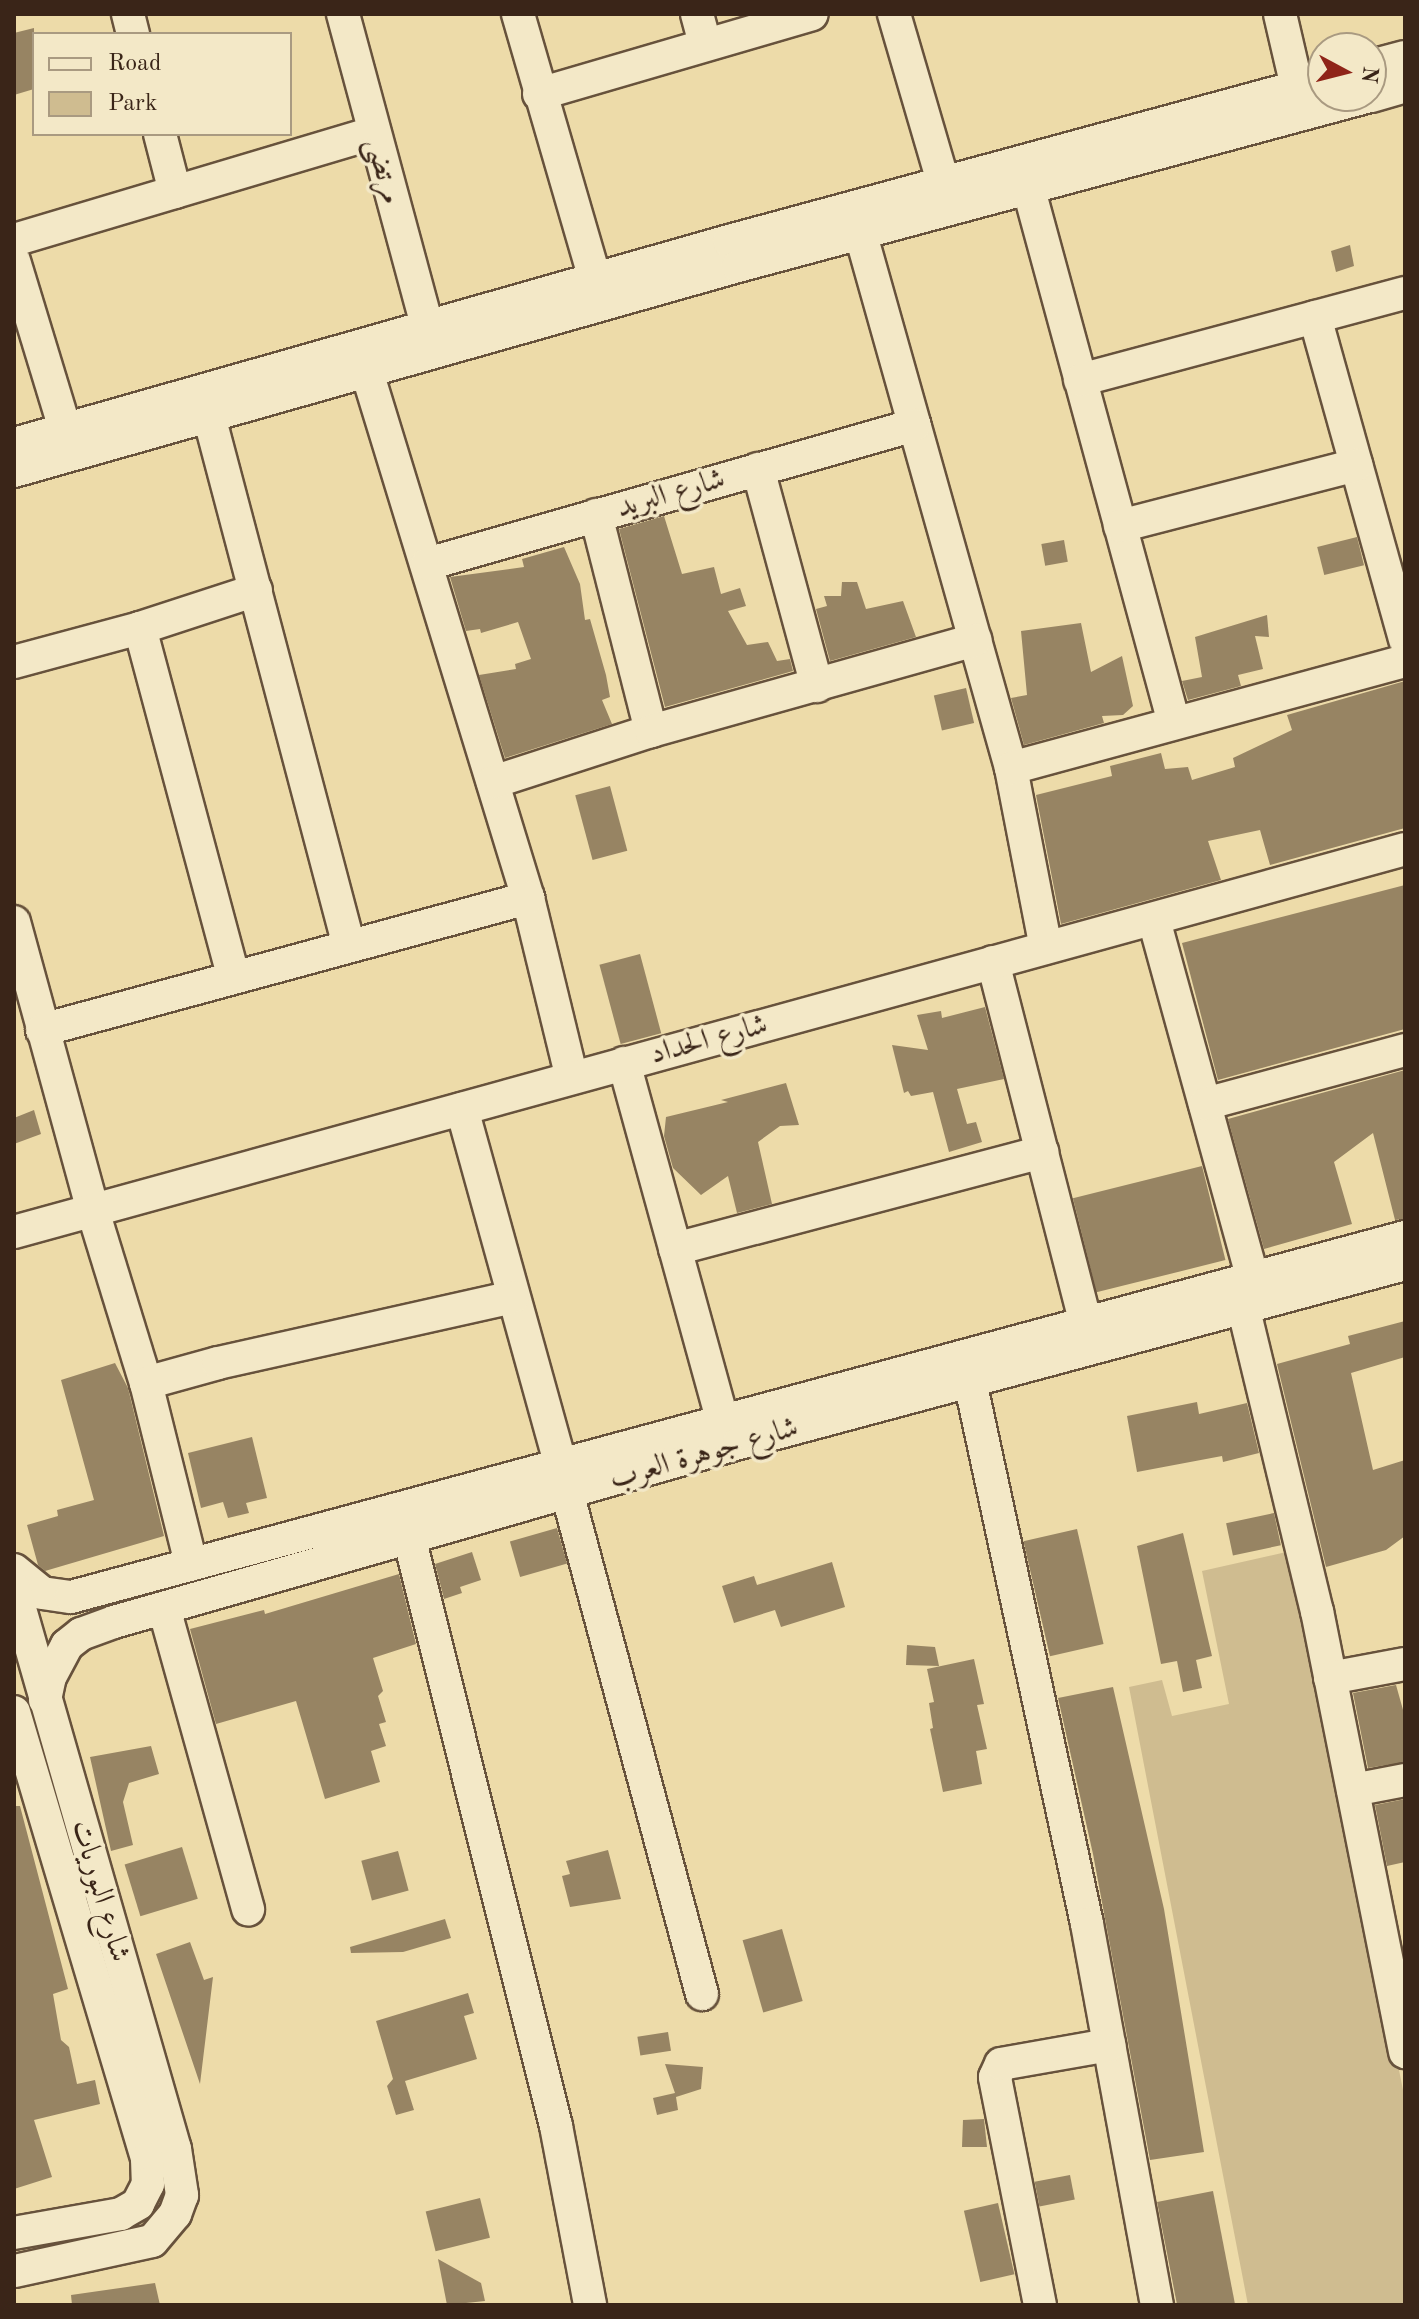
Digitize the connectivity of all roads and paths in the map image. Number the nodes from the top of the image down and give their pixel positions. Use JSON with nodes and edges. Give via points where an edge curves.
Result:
{"nodes":[{"id":1,"x":343,"y":14,"type":"edge"},
{"id":2,"x":518,"y":14,"type":"edge"},
{"id":3,"x":812,"y":14,"type":"edge"},
{"id":4,"x":894,"y":14,"type":"edge"},
{"id":5,"x":1280,"y":14,"type":"edge"},
{"id":6,"x":701,"y":29,"type":"edge"},
{"id":7,"x":1307,"y":76,"type":"edge"},
{"id":8,"x":1307,"y":84,"type":"edge"},
{"id":9,"x":539,"y":94,"type":"junction"},
{"id":10,"x":1312,"y":112,"type":"edge"},
{"id":11,"x":372,"y":133,"type":"junction"},
{"id":12,"x":161,"y":136,"type":"edge"},
{"id":13,"x":944,"y":185,"type":"junction"},
{"id":14,"x":1029,"y":190,"type":"junction"},
{"id":15,"x":175,"y":192,"type":"junction"},
{"id":16,"x":861,"y":235,"type":"junction"},
{"id":17,"x":14,"y":240,"type":"edge"},
{"id":18,"x":734,"y":254,"type":"junction"},
{"id":19,"x":14,"y":261,"type":"edge"},
{"id":20,"x":671,"y":272,"type":"junction"},
{"id":21,"x":596,"y":282,"type":"junction"},
{"id":22,"x":1405,"y":293,"type":"edge"},
{"id":23,"x":1315,"y":317,"type":"junction"},
{"id":24,"x":428,"y":328,"type":"junction"},
{"id":25,"x":367,"y":372,"type":"junction"},
{"id":26,"x":1080,"y":380,"type":"junction"},
{"id":27,"x":209,"y":416,"type":"junction"},
{"id":28,"x":915,"y":425,"type":"junction"},
{"id":29,"x":65,"y":429,"type":"junction"},
{"id":30,"x":14,"y":444,"type":"edge"},
{"id":31,"x":1356,"y":465,"type":"junction"},
{"id":32,"x":758,"y":469,"type":"junction"},
{"id":33,"x":14,"y":471,"type":"edge"},
{"id":34,"x":596,"y":515,"type":"junction"},
{"id":35,"x":1120,"y":526,"type":"junction"},
{"id":36,"x":427,"y":564,"type":"junction"},
{"id":37,"x":256,"y":590,"type":"junction"},
{"id":38,"x":140,"y":628,"type":"junction"},
{"id":39,"x":975,"y":640,"type":"junction"},
{"id":40,"x":1405,"y":640,"type":"edge"},
{"id":41,"x":1405,"y":661,"type":"edge"},
{"id":42,"x":14,"y":662,"type":"edge"},
{"id":43,"x":817,"y":686,"type":"junction"},
{"id":44,"x":1174,"y":723,"type":"junction"},
{"id":45,"x":651,"y":731,"type":"junction"},
{"id":46,"x":1011,"y":768,"type":"junction"},
{"id":47,"x":493,"y":782,"type":"junction"},
{"id":48,"x":1405,"y":849,"type":"edge"},
{"id":49,"x":528,"y":898,"type":"junction"},
{"id":50,"x":1154,"y":920,"type":"junction"},
{"id":51,"x":14,"y":922,"type":"edge"},
{"id":52,"x":349,"y":946,"type":"junction"},
{"id":53,"x":1046,"y":948,"type":"junction"},
{"id":54,"x":993,"y":962,"type":"junction"},
{"id":55,"x":234,"y":978,"type":"junction"},
{"id":56,"x":42,"y":1030,"type":"junction"},
{"id":57,"x":1405,"y":1050,"type":"edge"},
{"id":58,"x":624,"y":1063,"type":"junction"},
{"id":59,"x":572,"y":1078,"type":"junction"},
{"id":60,"x":1205,"y":1104,"type":"junction"},
{"id":61,"x":462,"y":1109,"type":"junction"},
{"id":62,"x":1042,"y":1152,"type":"junction"},
{"id":63,"x":93,"y":1211,"type":"junction"},
{"id":64,"x":14,"y":1232,"type":"edge"},
{"id":65,"x":1405,"y":1237,"type":"edge"},
{"id":66,"x":675,"y":1249,"type":"junction"},
{"id":67,"x":1405,"y":1264,"type":"edge"},
{"id":68,"x":1253,"y":1279,"type":"junction"},
{"id":69,"x":513,"y":1297,"type":"junction"},
{"id":70,"x":1244,"y":1310,"type":"junction"},
{"id":71,"x":1086,"y":1323,"type":"junction"},
{"id":72,"x":970,"y":1381,"type":"junction"},
{"id":73,"x":146,"y":1383,"type":"junction"},
{"id":74,"x":723,"y":1422,"type":"junction"},
{"id":75,"x":563,"y":1477,"type":"junction"},
{"id":76,"x":409,"y":1537,"type":"junction"},
{"id":77,"x":191,"y":1564,"type":"junction"},
{"id":78,"x":14,"y":1570,"type":"edge"},
{"id":79,"x":14,"y":1588,"type":"edge"},
{"id":80,"x":164,"y":1608,"type":"junction"},
{"id":81,"x":1405,"y":1664,"type":"edge"},
{"id":82,"x":1330,"y":1678,"type":"junction"},
{"id":83,"x":45,"y":1700,"type":"junction"},
{"id":84,"x":14,"y":1712,"type":"edge"},
{"id":85,"x":22,"y":1777,"type":"edge"},
{"id":86,"x":1405,"y":1780,"type":"edge"},
{"id":87,"x":1353,"y":1790,"type":"junction"},
{"id":88,"x":248,"y":1909,"type":"dead end"},
{"id":89,"x":113,"y":1938,"type":"junction"},
{"id":90,"x":83,"y":1952,"type":"junction"},
{"id":91,"x":1397,"y":1969,"type":"edge"},
{"id":92,"x":702,"y":1994,"type":"dead end"},
{"id":93,"x":133,"y":2005,"type":"junction"},
{"id":94,"x":105,"y":2020,"type":"junction"},
{"id":95,"x":1109,"y":2045,"type":"junction"},
{"id":96,"x":1405,"y":2052,"type":"edge"},
{"id":97,"x":14,"y":2233,"type":"edge"},
{"id":98,"x":14,"y":2271,"type":"edge"},
{"id":99,"x":590,"y":2305,"type":"edge"},
{"id":100,"x":1040,"y":2305,"type":"edge"},
{"id":101,"x":1157,"y":2305,"type":"edge"}],
"edges":[{"from":1,"to":11,"type":"street","name":"مرتضى"},
{"from":2,"to":9,"type":"street"},
{"from":3,"to":6,"type":"street"},
{"from":4,"to":13,"type":"street"},
{"from":5,"to":7,"type":"street"},
{"from":6,"to":9,"type":"street"},
{"from":8,"to":13,"type":"street"},
{"from":9,"to":21,"type":"street"},
{"from":10,"to":14,"type":"street"},
{"from":11,"to":15,"type":"street"},
{"from":11,"to":24,"type":"street","name":"مرتضى"},
{"from":12,"to":15,"type":"street"},
{"from":13,"to":18,"type":"street"},
{"from":14,"to":16,"type":"street"},
{"from":14,"to":26,"type":"street"},
{"from":15,"to":17,"type":"street"},
{"from":16,"to":18,"type":"street"},
{"from":16,"to":28,"type":"street"},
{"from":18,"to":20,"type":"street"},
{"from":19,"to":29,"type":"street"},
{"from":20,"to":21,"type":"street"},
{"from":20,"to":25,"type":"street"},
{"from":21,"to":24,"type":"street"},
{"from":22,"to":23,"type":"street"},
{"from":23,"to":26,"type":"street"},
{"from":23,"to":31,"type":"street"},
{"from":24,"to":29,"type":"street"},
{"from":25,"to":27,"type":"street"},
{"from":25,"to":36,"type":"street"},
{"from":26,"to":35,"type":"street"},
{"from":27,"to":33,"type":"street"},
{"from":27,"to":37,"type":"street"},
{"from":28,"to":32,"type":"street","name":"شارع البريد"},
{"from":28,"to":39,"type":"street"},
{"from":29,"to":30,"type":"street"},
{"from":31,"to":35,"type":"street"},
{"from":31,"to":40,"type":"street"},
{"from":32,"to":34,"type":"street","name":"شارع البريد"},
{"from":32,"to":43,"type":"street"},
{"from":34,"to":36,"type":"street","name":"شارع البريد"},
{"from":34,"to":45,"type":"street"},
{"from":35,"to":44,"type":"street"},
{"from":36,"to":47,"type":"street"},
{"from":37,"to":38,"type":"street"},
{"from":37,"to":52,"type":"street"},
{"from":38,"to":42,"type":"street"},
{"from":38,"to":55,"type":"street"},
{"from":39,"to":43,"type":"street"},
{"from":39,"to":46,"type":"street"},
{"from":41,"to":44,"type":"street"},
{"from":43,"to":45,"type":"street"},
{"from":44,"to":46,"type":"street"},
{"from":45,"to":47,"type":"street"},
{"from":46,"to":53,"type":"street"},
{"from":47,"to":49,"type":"street"},
{"from":48,"to":50,"type":"street","name":"شارع الحداد"},
{"from":49,"to":52,"type":"street"},
{"from":49,"to":59,"type":"street"},
{"from":50,"to":53,"type":"street","name":"شارع الحداد"},
{"from":50,"to":60,"type":"street"},
{"from":51,"to":56,"type":"street"},
{"from":52,"to":55,"type":"street"},
{"from":53,"to":54,"type":"street","name":"شارع الحداد"},
{"from":54,"to":58,"type":"street","name":"شارع الحداد"},
{"from":54,"to":62,"type":"street"},
{"from":55,"to":56,"type":"street"},
{"from":56,"to":63,"type":"street"},
{"from":57,"to":60,"type":"street"},
{"from":58,"to":59,"type":"street","name":"شارع الحداد"},
{"from":58,"to":66,"type":"street"},
{"from":59,"to":61,"type":"street","name":"شارع الحداد"},
{"from":60,"to":68,"type":"street"},
{"from":61,"to":63,"type":"street","name":"شارع الحداد"},
{"from":61,"to":69,"type":"street"},
{"from":62,"to":66,"type":"street"},
{"from":62,"to":71,"type":"street"},
{"from":63,"to":64,"type":"street","name":"شارع الحداد"},
{"from":63,"to":73,"type":"street"},
{"from":65,"to":68,"type":"street","name":"شارع جوهرة العرب"},
{"from":66,"to":74,"type":"street"},
{"from":67,"to":70,"type":"street","name":"شارع جوهرة العرب"},
{"from":68,"to":71,"type":"street","name":"شارع جوهرة العرب"},
{"from":69,"to":73,"type":"street"},
{"from":69,"to":75,"type":"street"},
{"from":70,"to":72,"type":"street","name":"شارع جوهرة العرب"},
{"from":70,"to":82,"type":"street"},
{"from":71,"to":74,"type":"street","name":"شارع جوهرة العرب"},
{"from":72,"to":75,"type":"street","name":"شارع جوهرة العرب"},
{"from":72,"to":95,"type":"street"},
{"from":73,"to":77,"type":"street"},
{"from":74,"to":75,"type":"street","name":"شارع جوهرة العرب"},
{"from":75,"to":76,"type":"street","name":"شارع جوهرة العرب"},
{"from":75,"to":77,"type":"street","name":"شارع جوهرة العرب"},
{"from":75,"to":92,"type":"street"},
{"from":76,"to":80,"type":"street","name":"شارع جوهرة العرب"},
{"from":76,"to":99,"type":"street","via":[[556,2126]]},
{"from":77,"to":78,"type":"street","name":"شارع جوهرة العرب","via":[[71,1597],[42,1593]]},
{"from":79,"to":83,"type":"street","name":"شارع البوريات"},
{"from":80,"to":83,"type":"street","name":"شارع جوهرة العرب","via":[[74,1639],[57,1660]]},
{"from":80,"to":88,"type":"street"},
{"from":81,"to":82,"type":"street"},
{"from":82,"to":87,"type":"street"},
{"from":83,"to":89,"type":"street","name":"شارع البوريات"},
{"from":84,"to":85,"type":"street","name":"شارع البوريات"},
{"from":85,"to":90,"type":"street","name":"شارع البوريات"},
{"from":86,"to":87,"type":"street"},
{"from":87,"to":91,"type":"street"},
{"from":89,"to":90,"type":"street","via":[[103,1955]]},
{"from":89,"to":93,"type":"street","name":"شارع البوريات"},
{"from":90,"to":94,"type":"street","name":"شارع البوريات"},
{"from":91,"to":96,"type":"street"},
{"from":93,"to":94,"type":"street","via":[[116,2006]]},
{"from":93,"to":98,"type":"street","name":"شارع البوريات","via":[[175,2149],[182,2195],[175,2214],[152,2241]]},
{"from":94,"to":97,"type":"street","name":"شارع البوريات","via":[[147,2159],[148,2184],[138,2204],[121,2214]]},
{"from":95,"to":100,"type":"street","via":[[1001,2064],[995,2077]]},
{"from":95,"to":101,"type":"street"}]}
